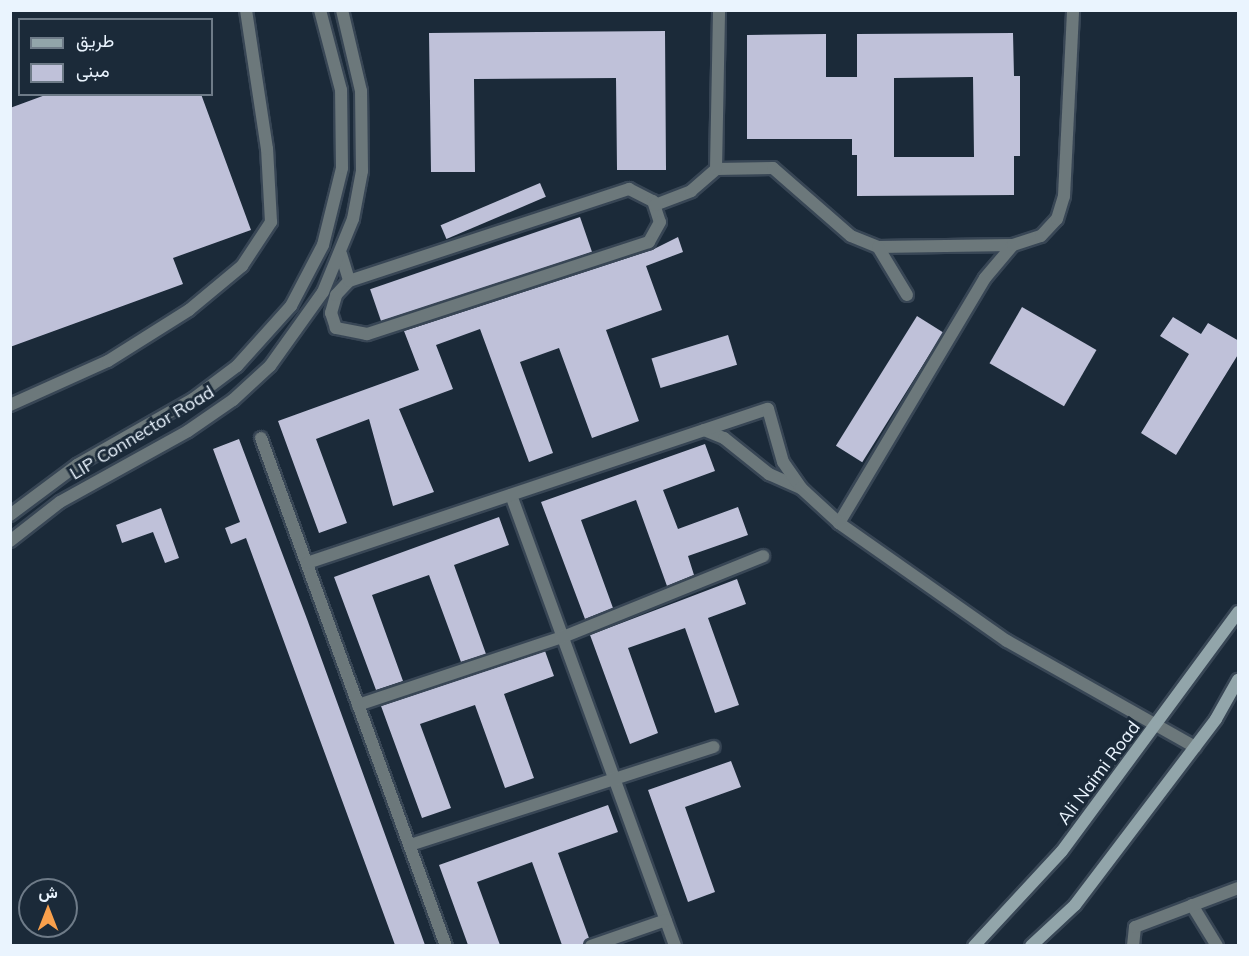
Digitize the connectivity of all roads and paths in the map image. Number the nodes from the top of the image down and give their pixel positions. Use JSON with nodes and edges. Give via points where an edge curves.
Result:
{"nodes":[{"id":1,"x":246,"y":10,"type":"edge"},
{"id":2,"x":320,"y":10,"type":"edge"},
{"id":3,"x":342,"y":10,"type":"edge"},
{"id":4,"x":719,"y":10,"type":"edge"},
{"id":5,"x":1073,"y":10,"type":"edge"},
{"id":6,"x":716,"y":169,"type":"junction"},
{"id":7,"x":655,"y":205,"type":"junction"},
{"id":8,"x":1013,"y":245,"type":"junction"},
{"id":9,"x":878,"y":247,"type":"junction"},
{"id":10,"x":341,"y":254,"type":"junction"},
{"id":11,"x":349,"y":281,"type":"junction"},
{"id":12,"x":907,"y":296,"type":"dead end"},
{"id":13,"x":10,"y":405,"type":"edge"},
{"id":14,"x":704,"y":430,"type":"junction"},
{"id":15,"x":261,"y":438,"type":"dead end"},
{"id":16,"x":801,"y":488,"type":"junction"},
{"id":17,"x":511,"y":495,"type":"junction"},
{"id":18,"x":10,"y":515,"type":"edge"},
{"id":19,"x":839,"y":523,"type":"junction"},
{"id":20,"x":10,"y":541,"type":"edge"},
{"id":21,"x":763,"y":556,"type":"dead end"},
{"id":22,"x":307,"y":563,"type":"junction"},
{"id":23,"x":1239,"y":612,"type":"edge"},
{"id":24,"x":563,"y":637,"type":"junction"},
{"id":25,"x":1239,"y":680,"type":"edge"},
{"id":26,"x":358,"y":705,"type":"junction"},
{"id":27,"x":1158,"y":725,"type":"junction"},
{"id":28,"x":714,"y":747,"type":"dead end"},
{"id":29,"x":1195,"y":747,"type":"junction"},
{"id":30,"x":614,"y":777,"type":"junction"},
{"id":31,"x":410,"y":845,"type":"junction"},
{"id":32,"x":1239,"y":888,"type":"edge"},
{"id":33,"x":1192,"y":905,"type":"junction"},
{"id":34,"x":666,"y":921,"type":"junction"},
{"id":35,"x":446,"y":945,"type":"edge"},
{"id":36,"x":591,"y":945,"type":"edge"},
{"id":37,"x":675,"y":945,"type":"edge"},
{"id":38,"x":974,"y":945,"type":"edge"},
{"id":39,"x":1031,"y":945,"type":"edge"},
{"id":40,"x":1133,"y":945,"type":"edge"},
{"id":41,"x":1217,"y":945,"type":"edge"}],
"edges":[{"from":1,"to":13,"type":"street","via":[[267,149],[271,222],[242,266],[189,310],[108,361]]},
{"from":2,"to":18,"type":"street","name":"LIP Connector Road","via":[[341,90],[342,168],[322,245],[291,306],[264,340],[219,380],[77,465]]},
{"from":3,"to":10,"type":"street","name":"LIP Connector Road","via":[[361,91],[364,127],[362,171]]},
{"from":4,"to":6,"type":"street"},
{"from":5,"to":8,"type":"street","via":[[1065,196],[1057,219],[1041,236]]},
{"from":6,"to":7,"type":"street","via":[[691,191]]},
{"from":6,"to":9,"type":"street","via":[[773,168],[851,236]]},
{"from":7,"to":11,"type":"street","via":[[645,193],[629,189]]},
{"from":7,"to":11,"type":"street","via":[[660,222],[649,242],[367,334],[336,328],[331,313],[336,295]]},
{"from":8,"to":9,"type":"street"},
{"from":8,"to":19,"type":"street","via":[[985,278]]},
{"from":9,"to":12,"type":"street"},
{"from":10,"to":11,"type":"street"},
{"from":10,"to":20,"type":"street","name":"LIP Connector Road","via":[[270,366],[233,400],[188,431],[60,502]]},
{"from":14,"to":16,"type":"street","via":[[724,438],[769,474]]},
{"from":14,"to":16,"type":"street","via":[[768,409],[783,462]]},
{"from":14,"to":17,"type":"street"},
{"from":15,"to":22,"type":"street"},
{"from":16,"to":19,"type":"street"},
{"from":17,"to":22,"type":"street"},
{"from":17,"to":24,"type":"street"},
{"from":19,"to":27,"type":"street","via":[[1007,641]]},
{"from":21,"to":24,"type":"street"},
{"from":22,"to":26,"type":"street"},
{"from":23,"to":27,"type":"main road","name":"Ali Naimi Road"},
{"from":24,"to":26,"type":"street"},
{"from":24,"to":30,"type":"street"},
{"from":25,"to":29,"type":"main road"},
{"from":26,"to":31,"type":"street"},
{"from":27,"to":29,"type":"street"},
{"from":27,"to":38,"type":"main road","name":"Ali Naimi Road","via":[[1062,851]]},
{"from":28,"to":30,"type":"street"},
{"from":29,"to":39,"type":"main road","via":[[1075,905]]},
{"from":30,"to":31,"type":"street"},
{"from":30,"to":34,"type":"street"},
{"from":31,"to":35,"type":"street"},
{"from":32,"to":33,"type":"street"},
{"from":33,"to":40,"type":"street","via":[[1135,927]]},
{"from":33,"to":41,"type":"street"},
{"from":34,"to":36,"type":"street"},
{"from":34,"to":37,"type":"street"}]}
